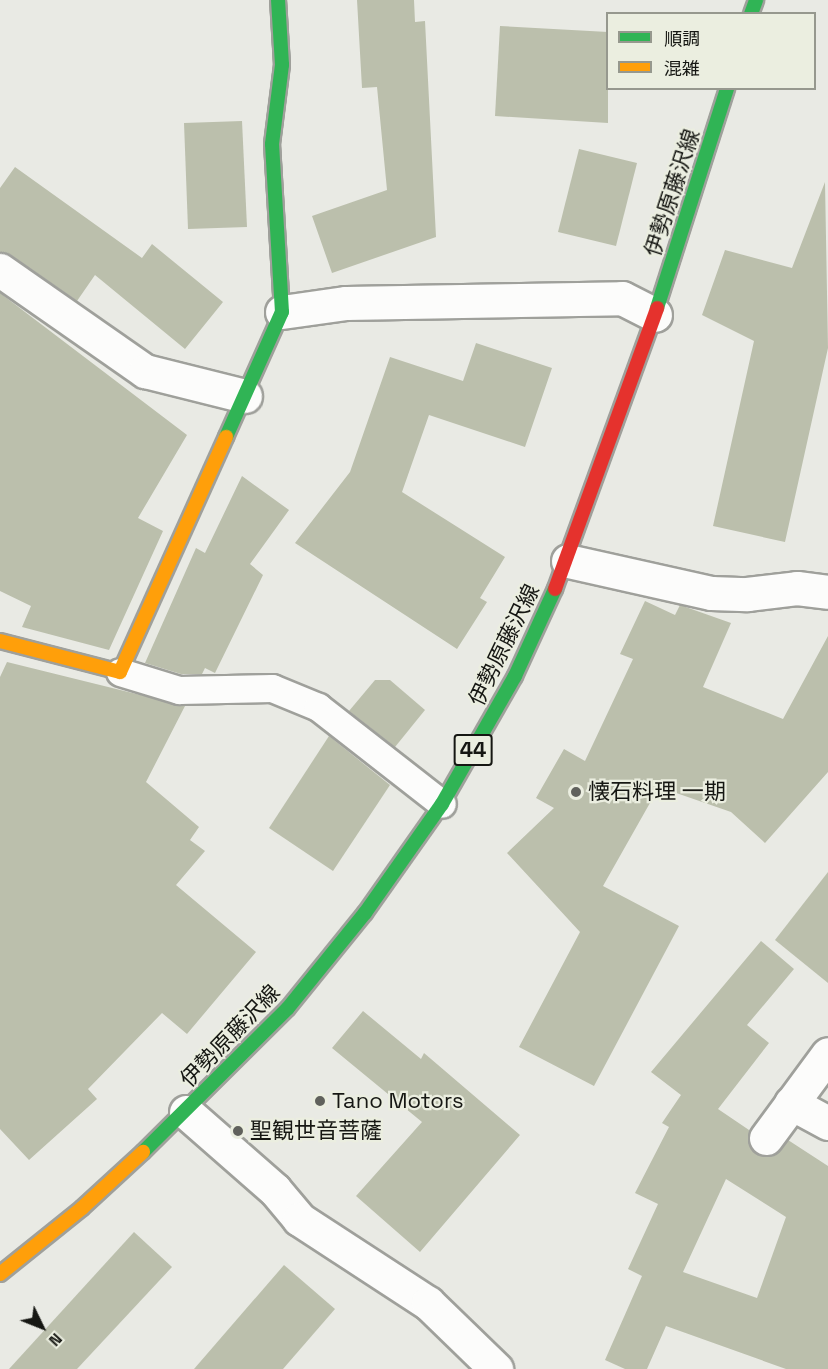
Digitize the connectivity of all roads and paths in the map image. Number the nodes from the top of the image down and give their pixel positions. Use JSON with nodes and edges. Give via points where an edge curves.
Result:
{"nodes":[{"id":1,"x":278,"y":0,"type":"edge"},
{"id":2,"x":726,"y":90,"type":"edge"},
{"id":3,"x":0,"y":270,"type":"edge"},
{"id":4,"x":282,"y":312,"type":"junction"},
{"id":5,"x":655,"y":315,"type":"junction"},
{"id":6,"x":245,"y":396,"type":"junction"},
{"id":7,"x":568,"y":561,"type":"junction"},
{"id":8,"x":828,"y":592,"type":"edge"},
{"id":9,"x":0,"y":641,"type":"edge"},
{"id":10,"x":120,"y":672,"type":"junction"},
{"id":11,"x":442,"y":804,"type":"junction"},
{"id":12,"x":828,"y":1054,"type":"edge"},
{"id":13,"x":791,"y":1103,"type":"junction"},
{"id":14,"x":186,"y":1112,"type":"junction"},
{"id":15,"x":828,"y":1123,"type":"edge"},
{"id":16,"x":766,"y":1138,"type":"dead end"},
{"id":17,"x":0,"y":1274,"type":"edge"},
{"id":18,"x":496,"y":1369,"type":"edge"}],
"edges":[{"from":1,"to":4,"type":"main road","via":[[282,65],[272,144]]},
{"from":2,"to":5,"type":"main road","name":"伊勢原藤沢線","number":"44"},
{"from":3,"to":6,"type":"street","via":[[145,371]]},
{"from":4,"to":5,"type":"street","via":[[346,303],[622,298]]},
{"from":4,"to":6,"type":"main road"},
{"from":5,"to":7,"type":"main road","name":"伊勢原藤沢線","number":"44"},
{"from":6,"to":10,"type":"main road"},
{"from":7,"to":8,"type":"street","via":[[711,593],[747,594],[796,588]]},
{"from":7,"to":11,"type":"main road","name":"伊勢原藤沢線","number":"44","via":[[514,676]]},
{"from":9,"to":10,"type":"main road"},
{"from":10,"to":11,"type":"lane","via":[[179,690],[273,688],[318,706]]},
{"from":11,"to":14,"type":"main road","name":"伊勢原藤沢線","number":"44","via":[[365,913],[288,1008]]},
{"from":12,"to":13,"type":"street"},
{"from":13,"to":15,"type":"street"},
{"from":13,"to":16,"type":"street"},
{"from":14,"to":17,"type":"main road","name":"伊勢原藤沢線","number":"44","via":[[82,1208]]},
{"from":14,"to":18,"type":"street","via":[[275,1190],[299,1219],[428,1303]]}]}
